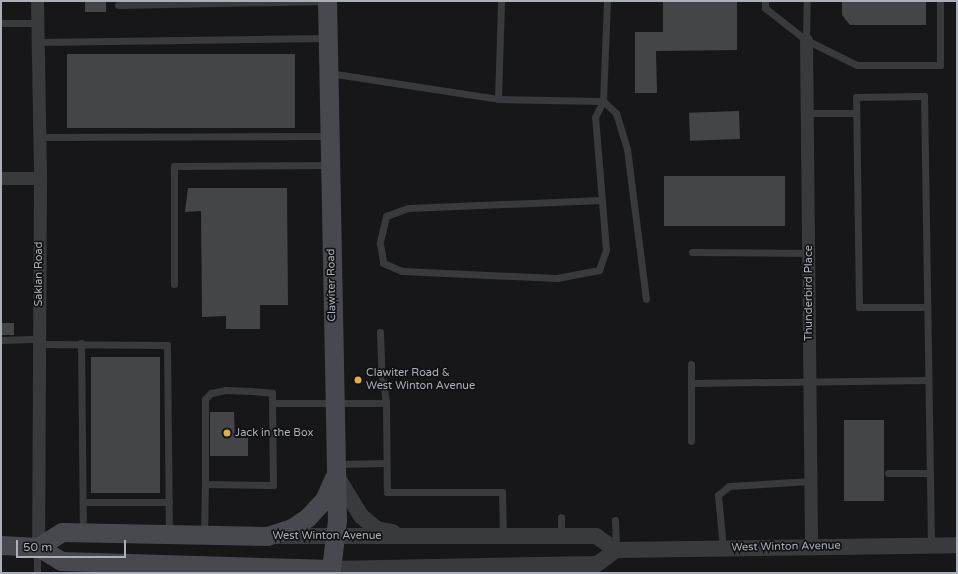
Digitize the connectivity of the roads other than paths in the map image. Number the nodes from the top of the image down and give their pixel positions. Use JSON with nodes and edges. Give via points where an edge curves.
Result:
{"nodes":[{"id":1,"x":37,"y":1,"type":"edge"},
{"id":2,"x":327,"y":1,"type":"edge"},
{"id":3,"x":501,"y":1,"type":"edge"},
{"id":4,"x":607,"y":1,"type":"edge"},
{"id":5,"x":765,"y":1,"type":"edge"},
{"id":6,"x":807,"y":1,"type":"edge"},
{"id":7,"x":940,"y":1,"type":"edge"},
{"id":8,"x":118,"y":5,"type":"dead end"},
{"id":9,"x":1,"y":23,"type":"edge"},
{"id":10,"x":37,"y":23,"type":"junction"},
{"id":11,"x":328,"y":38,"type":"junction"},
{"id":12,"x":806,"y":40,"type":"junction"},
{"id":13,"x":37,"y":42,"type":"junction"},
{"id":14,"x":328,"y":72,"type":"junction"},
{"id":15,"x":498,"y":99,"type":"junction"},
{"id":16,"x":603,"y":101,"type":"junction"},
{"id":17,"x":807,"y":113,"type":"junction"},
{"id":18,"x":856,"y":113,"type":"junction"},
{"id":19,"x":330,"y":136,"type":"junction"},
{"id":20,"x":39,"y":137,"type":"junction"},
{"id":21,"x":330,"y":165,"type":"junction"},
{"id":22,"x":1,"y":178,"type":"edge"},
{"id":23,"x":40,"y":178,"type":"junction"},
{"id":24,"x":600,"y":200,"type":"junction"},
{"id":25,"x":692,"y":252,"type":"dead end"},
{"id":26,"x":809,"y":253,"type":"junction"},
{"id":27,"x":174,"y":284,"type":"dead end"},
{"id":28,"x":646,"y":299,"type":"dead end"},
{"id":29,"x":927,"y":306,"type":"junction"},
{"id":30,"x":380,"y":332,"type":"dead end"},
{"id":31,"x":1,"y":340,"type":"edge"},
{"id":32,"x":38,"y":341,"type":"junction"},
{"id":33,"x":81,"y":343,"type":"junction"},
{"id":34,"x":691,"y":364,"type":"dead end"},
{"id":35,"x":928,"y":380,"type":"junction"},
{"id":36,"x":810,"y":382,"type":"junction"},
{"id":37,"x":691,"y":383,"type":"junction"},
{"id":38,"x":272,"y":403,"type":"junction"},
{"id":39,"x":335,"y":403,"type":"junction"},
{"id":40,"x":386,"y":403,"type":"junction"},
{"id":41,"x":691,"y":441,"type":"dead end"},
{"id":42,"x":386,"y":463,"type":"junction"},
{"id":43,"x":336,"y":469,"type":"junction"},
{"id":44,"x":929,"y":473,"type":"junction"},
{"id":45,"x":888,"y":474,"type":"dead end"},
{"id":46,"x":810,"y":481,"type":"junction"},
{"id":47,"x":205,"y":484,"type":"junction"},
{"id":48,"x":83,"y":502,"type":"junction"},
{"id":49,"x":169,"y":502,"type":"junction"},
{"id":50,"x":561,"y":517,"type":"dead end"},
{"id":51,"x":615,"y":520,"type":"dead end"},
{"id":52,"x":83,"y":532,"type":"junction"},
{"id":53,"x":170,"y":534,"type":"junction"},
{"id":54,"x":204,"y":534,"type":"junction"},
{"id":55,"x":267,"y":536,"type":"junction"},
{"id":56,"x":418,"y":536,"type":"junction"},
{"id":57,"x":503,"y":536,"type":"junction"},
{"id":58,"x":561,"y":536,"type":"junction"},
{"id":59,"x":336,"y":537,"type":"junction"},
{"id":60,"x":1,"y":545,"type":"edge"},
{"id":61,"x":811,"y":545,"type":"junction"},
{"id":62,"x":931,"y":545,"type":"junction"},
{"id":63,"x":957,"y":545,"type":"edge"},
{"id":64,"x":38,"y":547,"type":"junction"},
{"id":65,"x":723,"y":548,"type":"junction"},
{"id":66,"x":616,"y":550,"type":"junction"},
{"id":67,"x":330,"y":571,"type":"edge"},
{"id":68,"x":36,"y":573,"type":"edge"}],
"edges":[{"from":1,"to":10,"type":"street","name":"Saklan Road"},
{"from":2,"to":8,"type":"lane"},
{"from":2,"to":11,"type":"main road","name":"Clawiter Road"},
{"from":3,"to":15,"type":"lane"},
{"from":4,"to":16,"type":"lane"},
{"from":5,"to":12,"type":"lane","via":[[765,8]]},
{"from":6,"to":12,"type":"lane"},
{"from":7,"to":12,"type":"lane","via":[[940,65],[857,65]]},
{"from":9,"to":10,"type":"lane"},
{"from":10,"to":13,"type":"street","name":"Saklan Road"},
{"from":11,"to":13,"type":"lane"},
{"from":11,"to":14,"type":"main road","name":"Clawiter Road"},
{"from":12,"to":17,"type":"street","name":"Thunderbird Place"},
{"from":13,"to":20,"type":"street","name":"Saklan Road"},
{"from":14,"to":15,"type":"lane"},
{"from":14,"to":19,"type":"main road","name":"Clawiter Road"},
{"from":15,"to":16,"type":"lane"},
{"from":16,"to":24,"type":"lane","via":[[595,117]]},
{"from":16,"to":28,"type":"lane","via":[[616,113],[626,149]]},
{"from":17,"to":18,"type":"lane"},
{"from":17,"to":26,"type":"street","name":"Thunderbird Place"},
{"from":18,"to":29,"type":"lane","via":[[859,307]]},
{"from":18,"to":29,"type":"lane","via":[[856,97],[924,96]]},
{"from":19,"to":20,"type":"lane"},
{"from":19,"to":21,"type":"main road","name":"Clawiter Road"},
{"from":20,"to":23,"type":"street","name":"Saklan Road"},
{"from":21,"to":27,"type":"lane","via":[[174,166]]},
{"from":21,"to":39,"type":"main road","name":"Clawiter Road"},
{"from":22,"to":23,"type":"street"},
{"from":23,"to":32,"type":"street","name":"Saklan Road"},
{"from":24,"to":24,"type":"lane","via":[[606,250],[599,270],[557,278],[402,271],[383,263],[380,243],[386,216],[408,208]]},
{"from":25,"to":26,"type":"lane"},
{"from":26,"to":36,"type":"street","name":"Thunderbird Place"},
{"from":29,"to":35,"type":"lane"},
{"from":30,"to":40,"type":"lane","via":[[381,370]]},
{"from":31,"to":32,"type":"lane"},
{"from":32,"to":33,"type":"lane"},
{"from":32,"to":64,"type":"street","name":"Saklan Road"},
{"from":33,"to":48,"type":"lane"},
{"from":33,"to":49,"type":"lane","via":[[167,345]]},
{"from":34,"to":37,"type":"lane"},
{"from":35,"to":36,"type":"lane"},
{"from":35,"to":44,"type":"lane"},
{"from":36,"to":37,"type":"lane"},
{"from":36,"to":46,"type":"street","name":"Thunderbird Place"},
{"from":37,"to":41,"type":"lane"},
{"from":38,"to":39,"type":"lane"},
{"from":38,"to":47,"type":"lane","via":[[273,486]]},
{"from":38,"to":47,"type":"lane","via":[[272,393],[251,391],[225,390],[211,393],[204,399]]},
{"from":39,"to":40,"type":"lane"},
{"from":39,"to":43,"type":"main road","name":"Clawiter Road"},
{"from":40,"to":42,"type":"lane"},
{"from":42,"to":43,"type":"lane"},
{"from":42,"to":57,"type":"lane","via":[[386,492],[502,492]]},
{"from":43,"to":55,"type":"main road","via":[[324,500],[307,518],[292,528]]},
{"from":43,"to":56,"type":"street","via":[[361,516],[377,529]]},
{"from":43,"to":59,"type":"main road","name":"Clawiter Road"},
{"from":44,"to":45,"type":"lane"},
{"from":44,"to":62,"type":"lane"},
{"from":46,"to":61,"type":"street","name":"Thunderbird Place"},
{"from":46,"to":65,"type":"lane","via":[[729,486],[718,495]]},
{"from":47,"to":54,"type":"lane"},
{"from":48,"to":49,"type":"lane"},
{"from":48,"to":52,"type":"lane"},
{"from":49,"to":53,"type":"lane"},
{"from":50,"to":58,"type":"lane"},
{"from":51,"to":66,"type":"lane"},
{"from":52,"to":53,"type":"main road","name":"West Winton Avenue"},
{"from":52,"to":64,"type":"main road","name":"West Winton Avenue","via":[[62,532]]},
{"from":53,"to":54,"type":"main road","name":"West Winton Avenue"},
{"from":54,"to":55,"type":"main road","name":"West Winton Avenue"},
{"from":55,"to":59,"type":"street","name":"West Winton Avenue"},
{"from":56,"to":57,"type":"street","name":"West Winton Avenue"},
{"from":56,"to":59,"type":"street","name":"West Winton Avenue"},
{"from":57,"to":58,"type":"street","name":"West Winton Avenue"},
{"from":58,"to":66,"type":"street","name":"West Winton Avenue","via":[[596,536]]},
{"from":59,"to":67,"type":"main road","name":"Clawiter Road"},
{"from":60,"to":64,"type":"main road"},
{"from":61,"to":62,"type":"street","name":"West Winton Avenue"},
{"from":61,"to":65,"type":"street","name":"West Winton Avenue"},
{"from":62,"to":63,"type":"street","name":"West Winton Avenue"},
{"from":64,"to":67,"type":"main road","via":[[61,561]]},
{"from":64,"to":68,"type":"lane"},
{"from":65,"to":66,"type":"street","name":"West Winton Avenue"},
{"from":66,"to":67,"type":"street","via":[[597,564]]}]}
